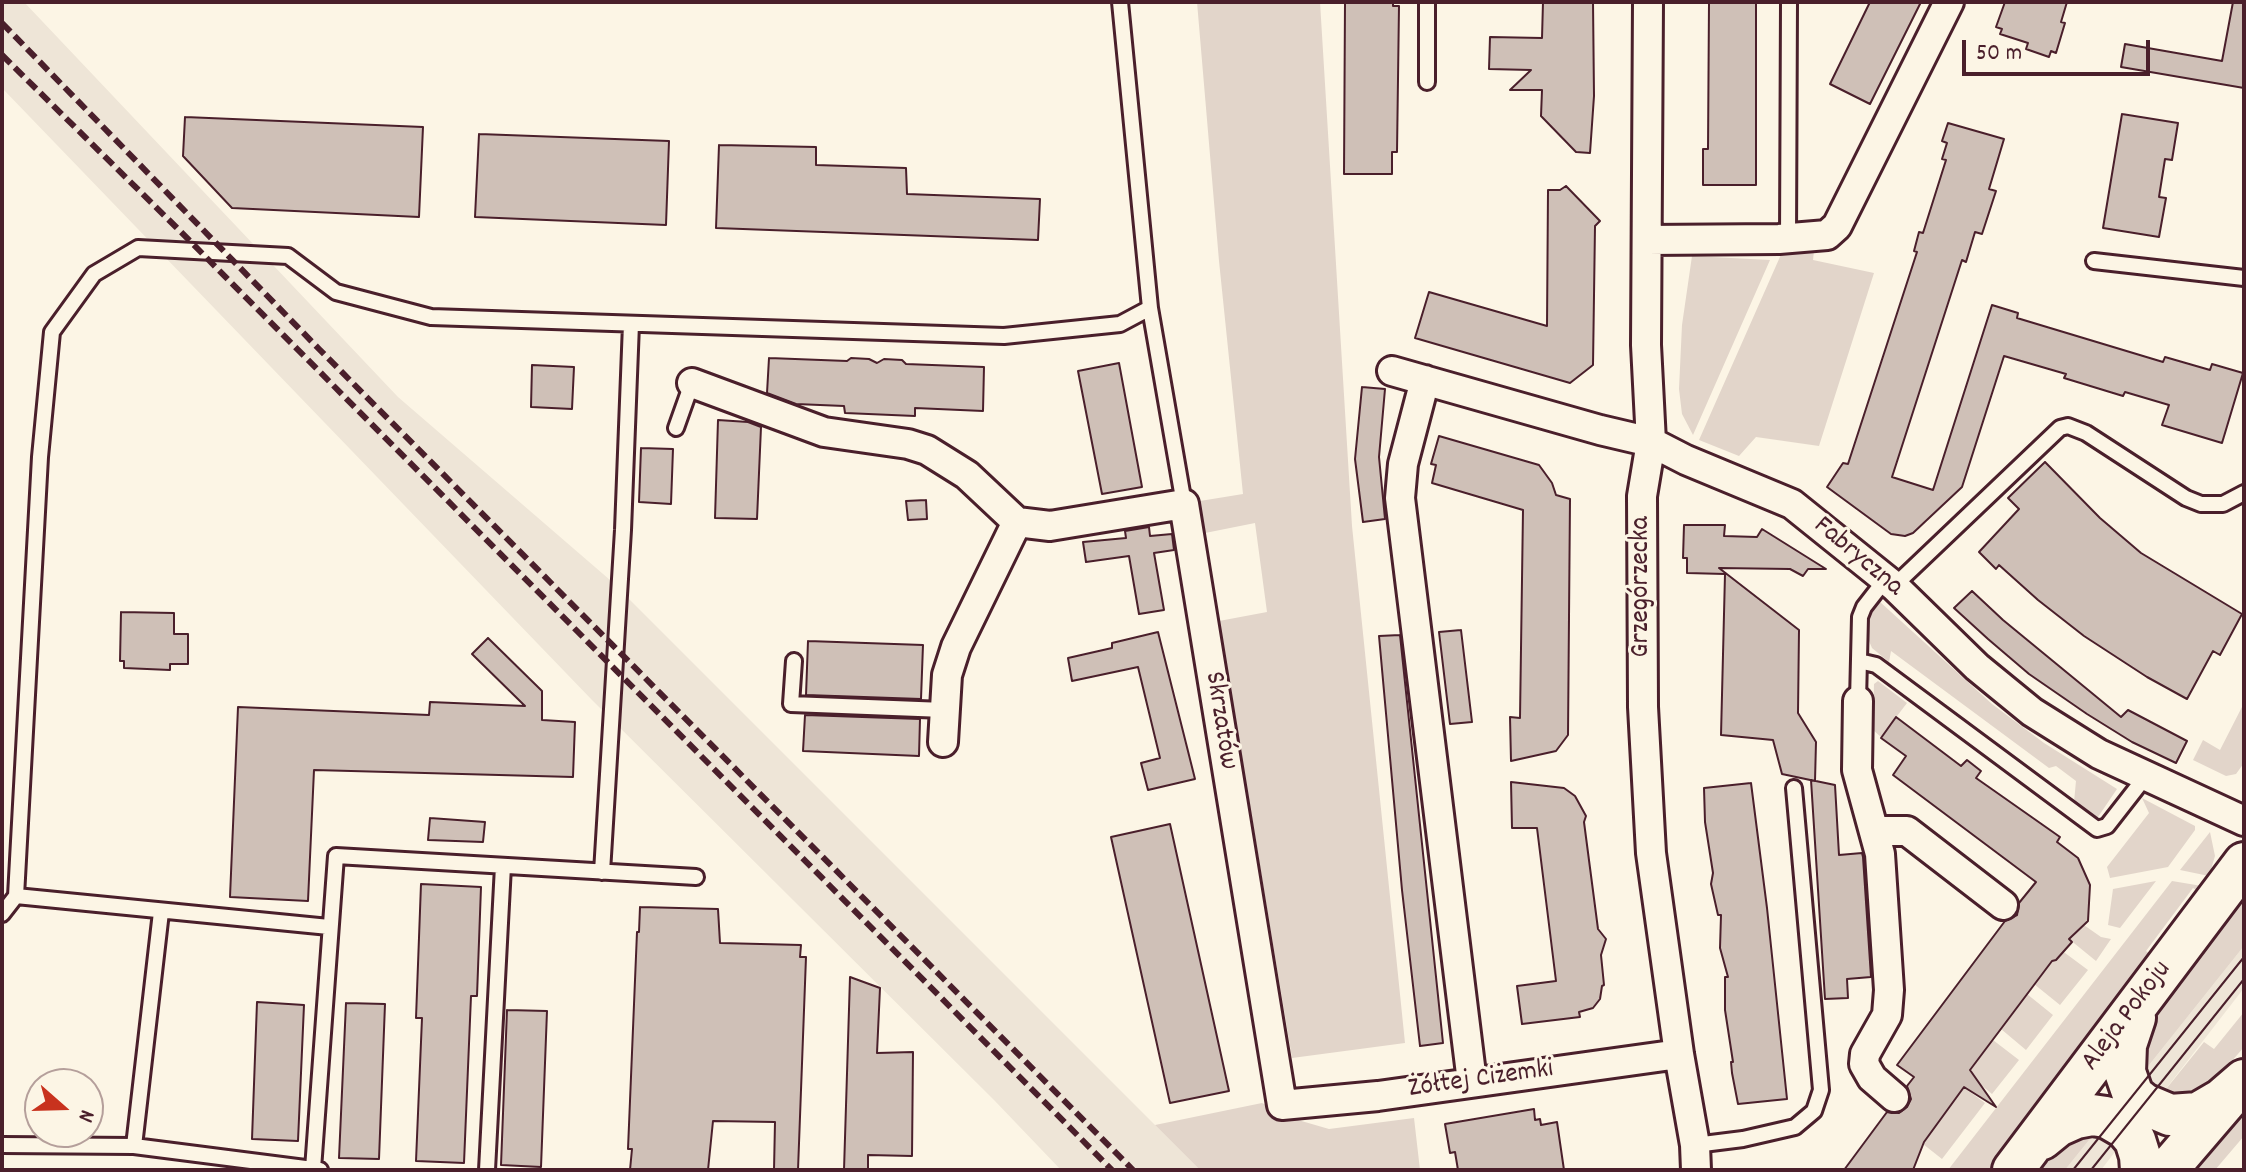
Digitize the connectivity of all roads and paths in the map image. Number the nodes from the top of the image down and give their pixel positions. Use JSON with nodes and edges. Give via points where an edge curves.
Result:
{"nodes":[{"id":1,"x":1120,"y":2,"type":"edge"},
{"id":2,"x":1427,"y":2,"type":"edge"},
{"id":3,"x":1648,"y":2,"type":"edge"},
{"id":4,"x":1789,"y":2,"type":"edge"},
{"id":5,"x":1949,"y":2,"type":"edge"},
{"id":6,"x":1427,"y":82,"type":"dead end"},
{"id":7,"x":1788,"y":239,"type":"junction"},
{"id":8,"x":1647,"y":240,"type":"junction"},
{"id":9,"x":2094,"y":261,"type":"dead end"},
{"id":10,"x":2244,"y":277,"type":"edge"},
{"id":11,"x":1150,"y":308,"type":"junction"},
{"id":12,"x":631,"y":324,"type":"junction"},
{"id":13,"x":1392,"y":371,"type":"dead end"},
{"id":14,"x":1425,"y":380,"type":"junction"},
{"id":15,"x":692,"y":383,"type":"joint"},
{"id":16,"x":676,"y":428,"type":"dead end"},
{"id":17,"x":1651,"y":442,"type":"junction"},
{"id":18,"x":2244,"y":493,"type":"edge"},
{"id":19,"x":1184,"y":504,"type":"junction"},
{"id":20,"x":1017,"y":522,"type":"junction"},
{"id":21,"x":1890,"y":583,"type":"junction"},
{"id":22,"x":794,"y":661,"type":"dead end"},
{"id":23,"x":1859,"y":661,"type":"junction"},
{"id":24,"x":1858,"y":701,"type":"joint"},
{"id":25,"x":944,"y":710,"type":"junction"},
{"id":26,"x":943,"y":742,"type":"dead end"},
{"id":27,"x":2146,"y":776,"type":"junction"},
{"id":28,"x":1794,"y":788,"type":"dead end"},
{"id":29,"x":2244,"y":821,"type":"edge"},
{"id":30,"x":1874,"y":831,"type":"junction"},
{"id":31,"x":2244,"y":863,"type":"edge"},
{"id":32,"x":503,"y":866,"type":"junction"},
{"id":33,"x":602,"y":872,"type":"junction"},
{"id":34,"x":696,"y":877,"type":"dead end"},
{"id":35,"x":16,"y":896,"type":"junction"},
{"id":36,"x":2003,"y":905,"type":"dead end"},
{"id":37,"x":161,"y":912,"type":"junction"},
{"id":38,"x":2,"y":914,"type":"edge"},
{"id":39,"x":329,"y":927,"type":"junction"},
{"id":40,"x":2149,"y":989,"type":"junction"},
{"id":41,"x":1679,"y":1054,"type":"junction"},
{"id":42,"x":2244,"y":1080,"type":"edge"},
{"id":43,"x":1472,"y":1082,"type":"junction"},
{"id":44,"x":1894,"y":1097,"type":"dead end"},
{"id":45,"x":1282,"y":1105,"type":"joint"},
{"id":46,"x":2,"y":1145,"type":"edge"},
{"id":47,"x":134,"y":1146,"type":"junction"},
{"id":48,"x":1696,"y":1157,"type":"edge"},
{"id":49,"x":2016,"y":1165,"type":"edge"},
{"id":50,"x":313,"y":1169,"type":"edge"},
{"id":51,"x":320,"y":1170,"type":"edge"},
{"id":52,"x":487,"y":1170,"type":"edge"},
{"id":53,"x":2141,"y":1170,"type":"edge"},
{"id":54,"x":2167,"y":1170,"type":"edge"}],
"edges":[{"from":1,"to":11,"type":"lane"},
{"from":2,"to":6,"type":"lane"},
{"from":3,"to":8,"type":"street","name":"Grzegórzecka"},
{"from":4,"to":7,"type":"lane"},
{"from":5,"to":7,"type":"street","via":[[1837,226],[1827,235]]},
{"from":7,"to":8,"type":"street"},
{"from":8,"to":17,"type":"street","name":"Grzegórzecka"},
{"from":9,"to":10,"type":"lane"},
{"from":11,"to":12,"type":"lane","via":[[1120,324],[1004,336]]},
{"from":11,"to":19,"type":"lane"},
{"from":12,"to":33,"type":"lane"},
{"from":12,"to":35,"type":"lane","via":[[431,317],[336,292],[288,256],[138,248],[94,274],[52,332],[40,457]]},
{"from":13,"to":14,"type":"street","name":"Fabryczna"},
{"from":14,"to":17,"type":"street","name":"Fabryczna"},
{"from":14,"to":43,"type":"street","via":[[1400,498]]},
{"from":15,"to":16,"type":"lane"},
{"from":15,"to":20,"type":"street","via":[[824,432],[927,450],[967,475]]},
{"from":17,"to":21,"type":"street","name":"Fabryczna","via":[[1792,504]]},
{"from":17,"to":41,"type":"street","name":"Grzegórzecka","via":[[1642,496],[1643,707],[1651,853]]},
{"from":18,"to":21,"type":"lane","via":[[2223,504],[2201,504],[2086,433],[2060,428]]},
{"from":19,"to":20,"type":"street","via":[[1050,526]]},
{"from":19,"to":45,"type":"street","name":"Skrzatów"},
{"from":20,"to":25,"type":"street","via":[[956,647]]},
{"from":21,"to":23,"type":"lane","via":[[1860,617]]},
{"from":21,"to":27,"type":"street","name":"Fabryczna","via":[[2021,704],[2086,747]]},
{"from":22,"to":25,"type":"lane","via":[[791,704]]},
{"from":23,"to":24,"type":"lane"},
{"from":23,"to":27,"type":"lane","via":[[1876,665],[2097,829],[2107,826]]},
{"from":24,"to":30,"type":"street","via":[[1857,770]]},
{"from":25,"to":26,"type":"street"},
{"from":27,"to":29,"type":"street","name":"Fabryczna"},
{"from":28,"to":48,"type":"lane","via":[[1821,1090],[1814,1111],[1795,1127]]},
{"from":30,"to":36,"type":"street","via":[[1907,831]]},
{"from":30,"to":44,"type":"street","via":[[1880,854],[1889,1008],[1864,1064]]},
{"from":31,"to":40,"type":"main road","name":"Aleja Pokoju"},
{"from":32,"to":33,"type":"lane"},
{"from":32,"to":39,"type":"lane","via":[[336,856]]},
{"from":32,"to":52,"type":"lane"},
{"from":33,"to":34,"type":"lane"},
{"from":35,"to":37,"type":"lane"},
{"from":35,"to":38,"type":"lane"},
{"from":37,"to":39,"type":"lane"},
{"from":37,"to":47,"type":"lane"},
{"from":39,"to":50,"type":"lane"},
{"from":40,"to":42,"type":"main road","via":[[2124,1055],[2126,1079],[2139,1100],[2161,1112],[2189,1115],[2212,1106]]},
{"from":40,"to":49,"type":"main road","name":"Aleja Pokoju"},
{"from":41,"to":43,"type":"street","name":"Żółtej Ciżemki"},
{"from":41,"to":48,"type":"street","name":"Grzegórzecka"},
{"from":42,"to":54,"type":"main road"},
{"from":43,"to":45,"type":"street","name":"Żółtej Ciżemki"},
{"from":46,"to":47,"type":"lane"},
{"from":47,"to":50,"type":"lane"},
{"from":49,"to":53,"type":"main road","via":[[2058,1126],[2092,1115],[2113,1120],[2130,1133]]},
{"from":50,"to":51,"type":"lane"}]}
